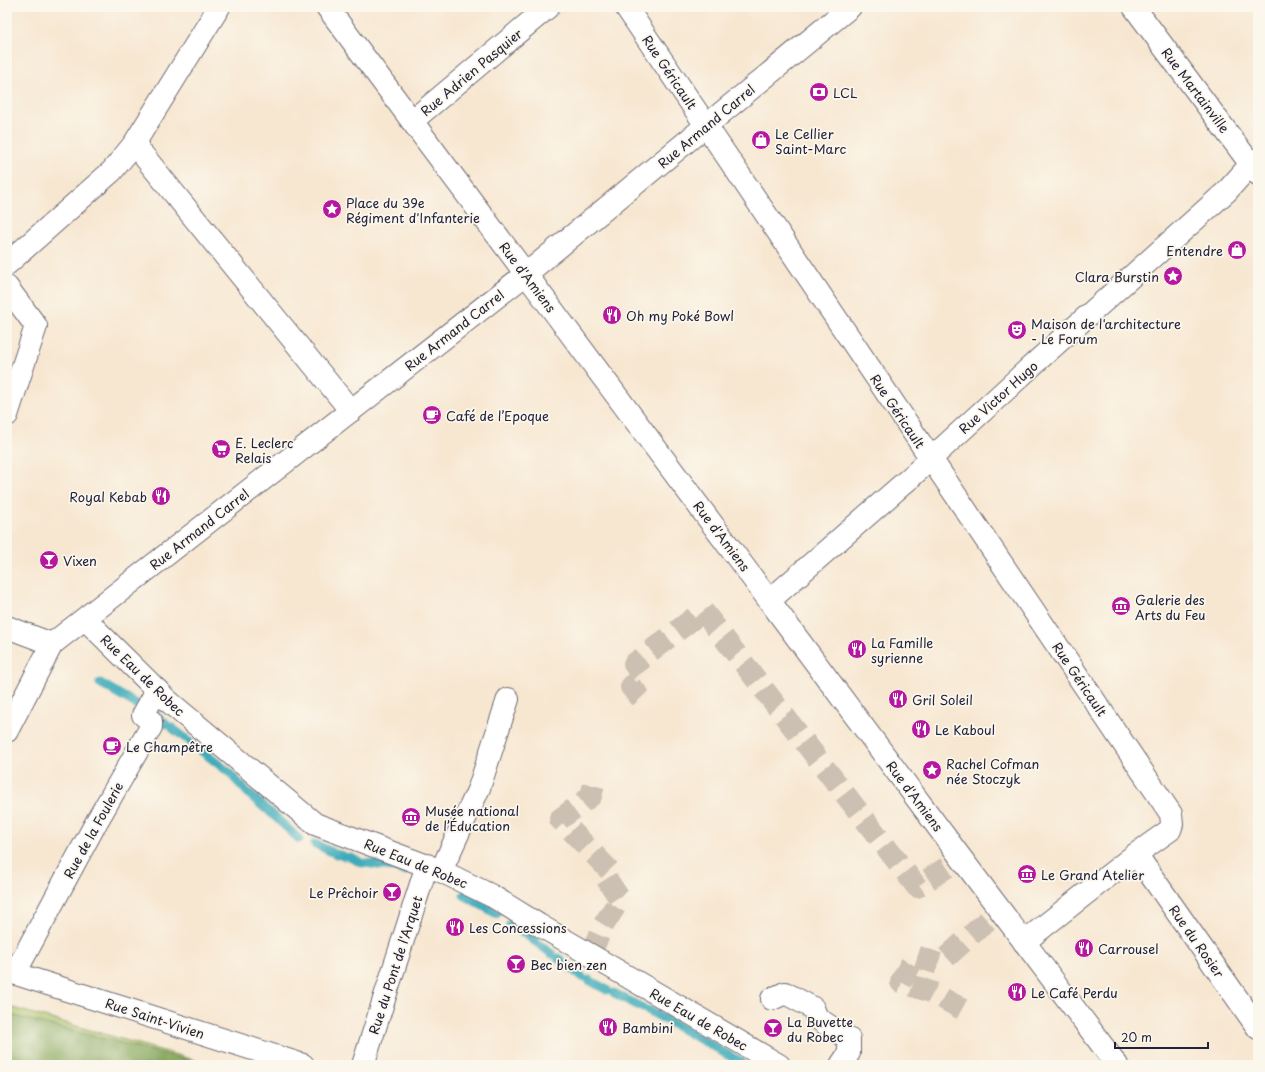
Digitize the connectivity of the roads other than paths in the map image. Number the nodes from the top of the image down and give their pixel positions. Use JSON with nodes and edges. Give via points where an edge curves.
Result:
{"nodes":[{"id":1,"x":219,"y":7,"type":"edge"},
{"id":2,"x":327,"y":7,"type":"edge"},
{"id":3,"x":548,"y":7,"type":"edge"},
{"id":4,"x":626,"y":7,"type":"edge"},
{"id":5,"x":850,"y":7,"type":"edge"},
{"id":6,"x":1134,"y":7,"type":"edge"},
{"id":7,"x":412,"y":122,"type":"junction"},
{"id":8,"x":706,"y":126,"type":"junction"},
{"id":9,"x":134,"y":144,"type":"junction"},
{"id":10,"x":1256,"y":166,"type":"edge"},
{"id":11,"x":7,"y":264,"type":"edge"},
{"id":12,"x":526,"y":274,"type":"junction"},
{"id":13,"x":7,"y":287,"type":"edge"},
{"id":14,"x":351,"y":411,"type":"junction"},
{"id":15,"x":7,"y":415,"type":"edge"},
{"id":16,"x":931,"y":459,"type":"junction"},
{"id":17,"x":770,"y":600,"type":"junction"},
{"id":18,"x":85,"y":618,"type":"junction"},
{"id":19,"x":7,"y":627,"type":"edge"},
{"id":20,"x":52,"y":644,"type":"junction"},
{"id":21,"x":157,"y":690,"type":"junction"},
{"id":22,"x":508,"y":699,"type":"dead end"},
{"id":23,"x":7,"y":731,"type":"edge"},
{"id":24,"x":1136,"y":854,"type":"junction"},
{"id":25,"x":434,"y":868,"type":"junction"},
{"id":26,"x":1024,"y":942,"type":"junction"},
{"id":27,"x":11,"y":972,"type":"edge"},
{"id":28,"x":772,"y":1000,"type":"dead end"},
{"id":29,"x":1258,"y":1028,"type":"edge"},
{"id":30,"x":303,"y":1065,"type":"edge"},
{"id":31,"x":363,"y":1065,"type":"edge"},
{"id":32,"x":779,"y":1065,"type":"edge"},
{"id":33,"x":841,"y":1065,"type":"edge"},
{"id":34,"x":1117,"y":1065,"type":"edge"}],
"edges":[{"from":1,"to":9,"type":"street"},
{"from":2,"to":7,"type":"street","name":"Rue d'Amiens"},
{"from":3,"to":7,"type":"street","name":"Rue Adrien Pasquier"},
{"from":4,"to":8,"type":"street","name":"Rue Géricault"},
{"from":5,"to":8,"type":"street","name":"Rue Armand Carrel"},
{"from":6,"to":10,"type":"street","name":"Rue Martainville"},
{"from":7,"to":12,"type":"street","name":"Rue d'Amiens"},
{"from":8,"to":12,"type":"street","name":"Rue Armand Carrel"},
{"from":8,"to":16,"type":"street","name":"Rue Géricault"},
{"from":9,"to":11,"type":"street","via":[[112,171]]},
{"from":9,"to":14,"type":"street"},
{"from":10,"to":16,"type":"street","name":"Rue Victor Hugo","via":[[1030,367]]},
{"from":12,"to":14,"type":"street","name":"Rue Armand Carrel"},
{"from":12,"to":17,"type":"street","name":"Rue d'Amiens"},
{"from":13,"to":15,"type":"street","via":[[36,326]]},
{"from":14,"to":18,"type":"street","name":"Rue Armand Carrel"},
{"from":16,"to":17,"type":"street","name":"Rue Victor Hugo"},
{"from":16,"to":24,"type":"street","name":"Rue Géricault","via":[[1171,814],[1170,830]]},
{"from":17,"to":26,"type":"street","name":"Rue d'Amiens"},
{"from":18,"to":20,"type":"street","name":"Rue Armand Carrel"},
{"from":18,"to":21,"type":"street","name":"Rue Eau de Robec"},
{"from":19,"to":20,"type":"street"},
{"from":20,"to":23,"type":"street"},
{"from":21,"to":25,"type":"street","name":"Rue Eau de Robec","via":[[316,824]]},
{"from":21,"to":27,"type":"street","name":"Rue de la Foulerie","via":[[143,715],[151,721],[151,727]]},
{"from":22,"to":25,"type":"street","name":"Rue du Pont de l'Arquet","via":[[478,788]]},
{"from":24,"to":26,"type":"street"},
{"from":24,"to":29,"type":"street","name":"Rue du Rosier"},
{"from":25,"to":31,"type":"street","name":"Rue du Pont de l'Arquet"},
{"from":25,"to":32,"type":"street","name":"Rue Eau de Robec","via":[[492,896],[539,926]]},
{"from":26,"to":34,"type":"street","name":"Rue d'Amiens"},
{"from":27,"to":30,"type":"street","name":"Rue Saint-Vivien"},
{"from":28,"to":33,"type":"street","via":[[785,993],[813,1008],[817,1018],[849,1039],[849,1052]]}]}
